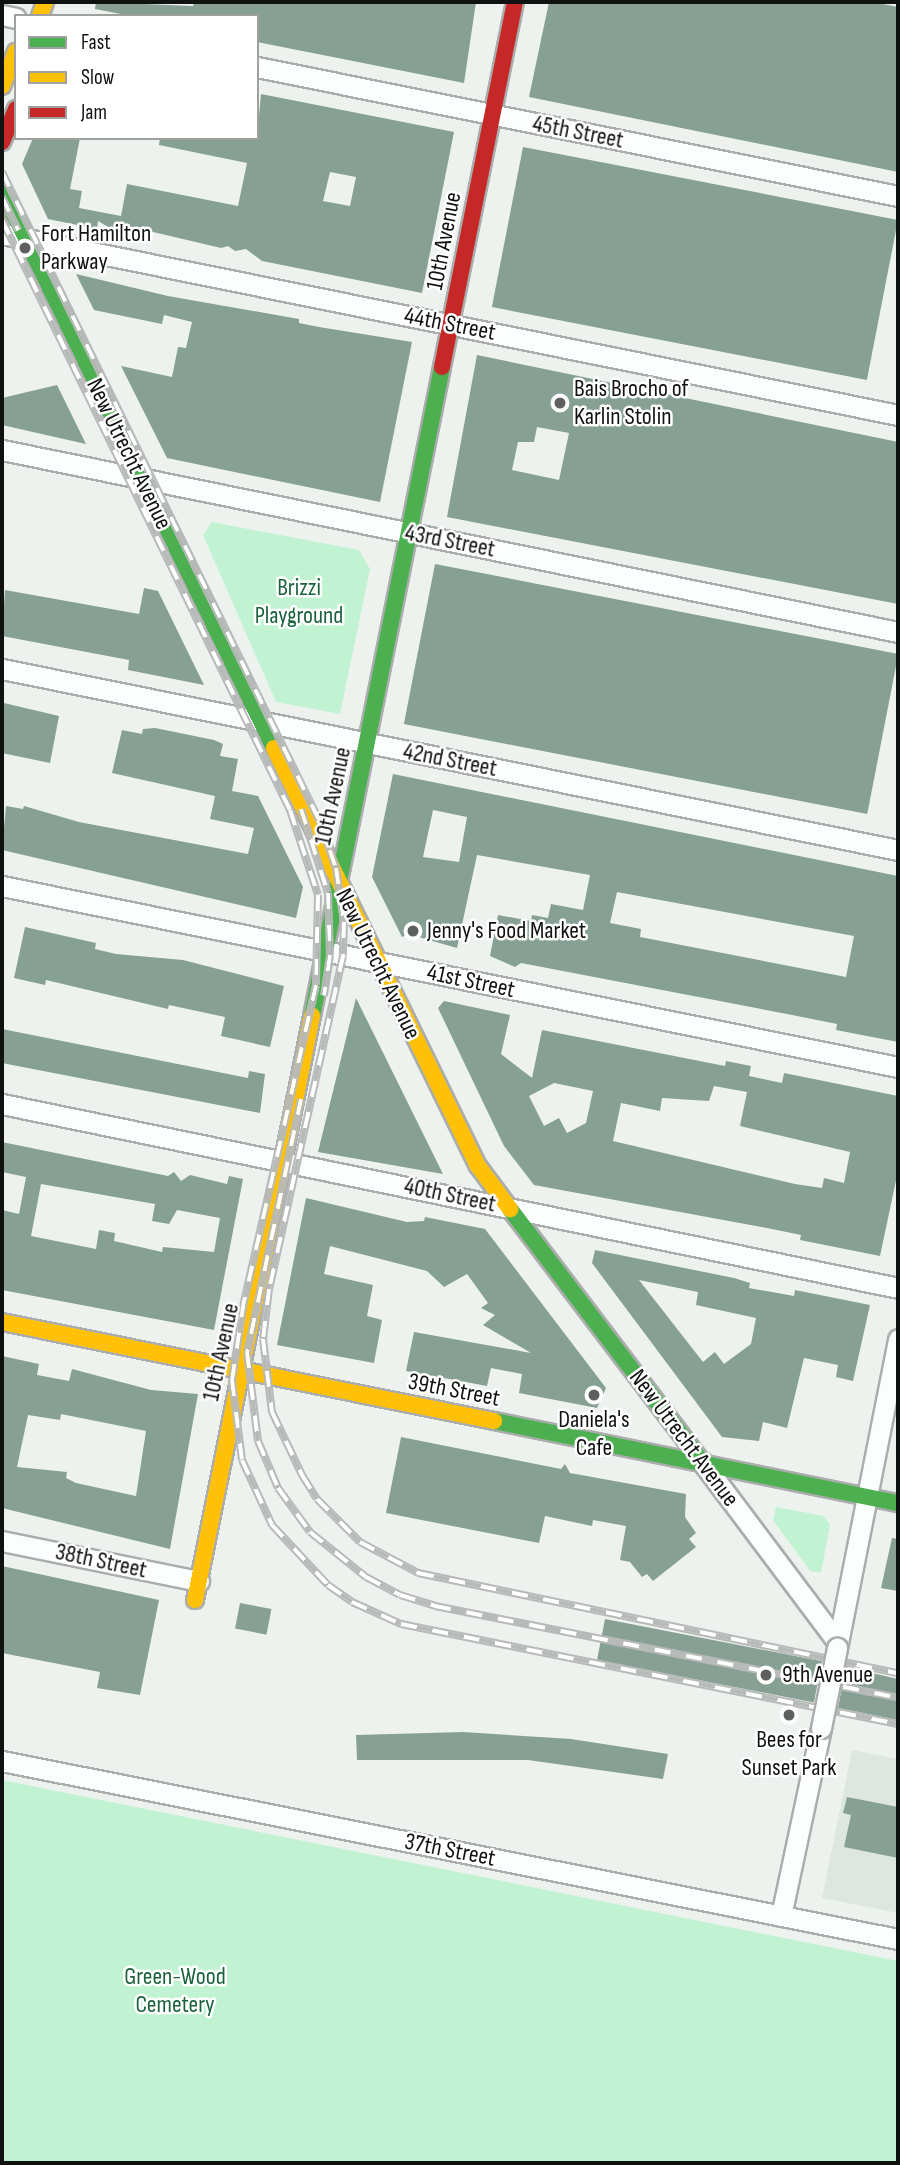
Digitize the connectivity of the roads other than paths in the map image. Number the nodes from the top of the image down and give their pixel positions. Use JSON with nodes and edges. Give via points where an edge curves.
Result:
{"nodes":[{"id":1,"x":515,"y":2,"type":"edge"},
{"id":2,"x":14,"y":57,"type":"edge"},
{"id":3,"x":259,"y":67,"type":"edge"},
{"id":4,"x":2,"y":86,"type":"edge"},
{"id":5,"x":14,"y":114,"type":"edge"},
{"id":6,"x":492,"y":114,"type":"junction"},
{"id":7,"x":2,"y":142,"type":"edge"},
{"id":8,"x":2,"y":188,"type":"edge"},
{"id":9,"x":898,"y":196,"type":"edge"},
{"id":10,"x":2,"y":234,"type":"edge"},
{"id":11,"x":24,"y":238,"type":"junction"},
{"id":12,"x":451,"y":324,"type":"junction"},
{"id":13,"x":898,"y":415,"type":"edge"},
{"id":14,"x":2,"y":450,"type":"edge"},
{"id":15,"x":141,"y":478,"type":"junction"},
{"id":16,"x":408,"y":533,"type":"junction"},
{"id":17,"x":898,"y":632,"type":"edge"},
{"id":18,"x":2,"y":669,"type":"edge"},
{"id":19,"x":260,"y":722,"type":"junction"},
{"id":20,"x":368,"y":744,"type":"junction"},
{"id":21,"x":898,"y":850,"type":"edge"},
{"id":22,"x":337,"y":879,"type":"junction"},
{"id":23,"x":2,"y":886,"type":"edge"},
{"id":24,"x":328,"y":951,"type":"junction"},
{"id":25,"x":376,"y":961,"type":"junction"},
{"id":26,"x":898,"y":1068,"type":"edge"},
{"id":27,"x":2,"y":1104,"type":"edge"},
{"id":28,"x":283,"y":1161,"type":"junction"},
{"id":29,"x":506,"y":1207,"type":"junction"},
{"id":30,"x":898,"y":1288,"type":"edge"},
{"id":31,"x":2,"y":1322,"type":"edge"},
{"id":32,"x":898,"y":1339,"type":"edge"},
{"id":33,"x":240,"y":1371,"type":"junction"},
{"id":34,"x":703,"y":1463,"type":"junction"},
{"id":35,"x":866,"y":1497,"type":"junction"},
{"id":36,"x":898,"y":1503,"type":"edge"},
{"id":37,"x":2,"y":1541,"type":"edge"},
{"id":38,"x":197,"y":1590,"type":"joint"},
{"id":39,"x":836,"y":1644,"type":"junction"},
{"id":40,"x":2,"y":1761,"type":"edge"},
{"id":41,"x":781,"y":1916,"type":"junction"},
{"id":42,"x":898,"y":1939,"type":"edge"}],
"edges":[{"from":1,"to":6,"type":"street","name":"10th Avenue"},
{"from":2,"to":4,"type":"street"},
{"from":3,"to":6,"type":"street","name":"45th Street"},
{"from":5,"to":7,"type":"street"},
{"from":6,"to":9,"type":"street","name":"45th Street"},
{"from":6,"to":12,"type":"street","name":"10th Avenue"},
{"from":8,"to":11,"type":"street","name":"New Utrecht Avenue"},
{"from":10,"to":11,"type":"street","name":"44th Street"},
{"from":11,"to":12,"type":"street","name":"44th Street"},
{"from":11,"to":15,"type":"street","name":"New Utrecht Avenue"},
{"from":12,"to":13,"type":"street","name":"44th Street"},
{"from":12,"to":16,"type":"street","name":"10th Avenue"},
{"from":14,"to":15,"type":"street","name":"43rd Street"},
{"from":15,"to":16,"type":"street","name":"43rd Street"},
{"from":15,"to":19,"type":"street","name":"New Utrecht Avenue"},
{"from":16,"to":17,"type":"street","name":"43rd Street"},
{"from":16,"to":20,"type":"street","name":"10th Avenue"},
{"from":18,"to":19,"type":"street","name":"42nd Street"},
{"from":19,"to":20,"type":"street","name":"42nd Street"},
{"from":19,"to":22,"type":"street","name":"New Utrecht Avenue"},
{"from":20,"to":21,"type":"street","name":"42nd Street"},
{"from":20,"to":22,"type":"street","name":"10th Avenue"},
{"from":22,"to":24,"type":"street","name":"10th Avenue"},
{"from":22,"to":25,"type":"street","name":"New Utrecht Avenue"},
{"from":23,"to":24,"type":"street","name":"41st Street"},
{"from":24,"to":25,"type":"street","name":"41st Street"},
{"from":24,"to":28,"type":"street","name":"10th Avenue"},
{"from":25,"to":26,"type":"street","name":"41st Street"},
{"from":25,"to":29,"type":"street","name":"New Utrecht Avenue","via":[[478,1166]]},
{"from":27,"to":28,"type":"street","name":"40th Street"},
{"from":28,"to":29,"type":"street","name":"40th Street"},
{"from":28,"to":33,"type":"street","name":"10th Avenue"},
{"from":29,"to":30,"type":"street","name":"40th Street"},
{"from":29,"to":34,"type":"street","name":"New Utrecht Avenue"},
{"from":31,"to":33,"type":"street","name":"39th Street"},
{"from":32,"to":35,"type":"street"},
{"from":33,"to":34,"type":"street","name":"39th Street"},
{"from":33,"to":38,"type":"street","name":"10th Avenue"},
{"from":34,"to":35,"type":"street","name":"39th Street"},
{"from":34,"to":39,"type":"street","name":"New Utrecht Avenue"},
{"from":35,"to":36,"type":"street","name":"39th Street"},
{"from":35,"to":39,"type":"street"},
{"from":37,"to":38,"type":"street","name":"38th Street"},
{"from":39,"to":41,"type":"street","bridge":true},
{"from":40,"to":41,"type":"street","name":"37th Street"},
{"from":41,"to":42,"type":"street","name":"37th Street"}]}
